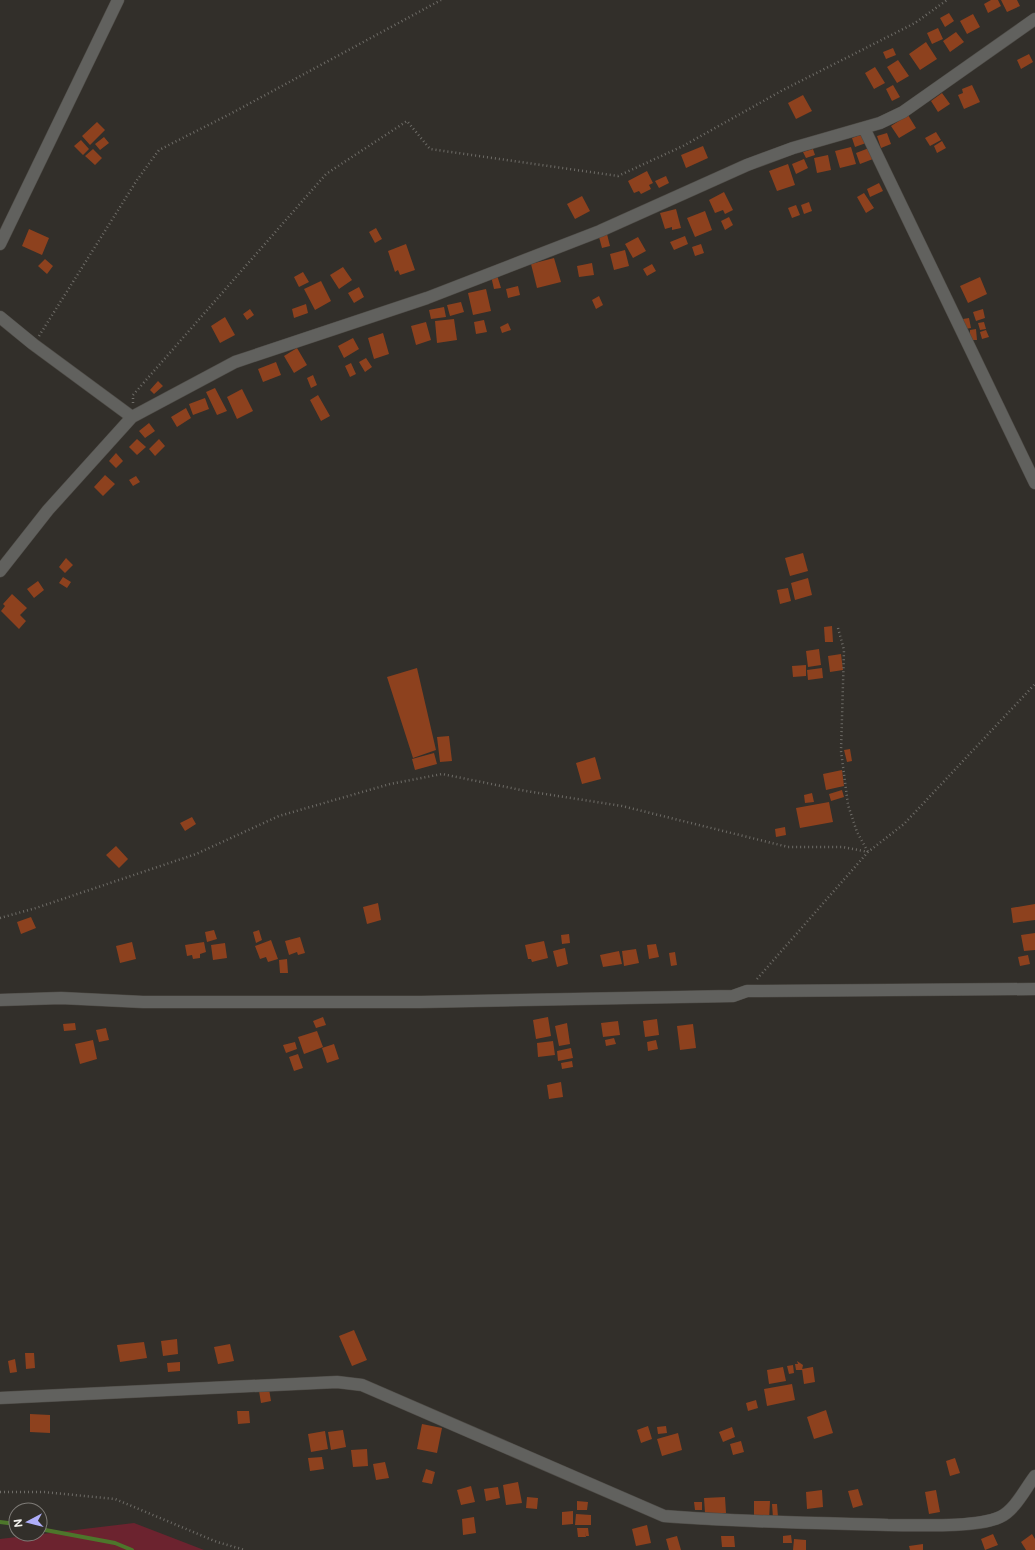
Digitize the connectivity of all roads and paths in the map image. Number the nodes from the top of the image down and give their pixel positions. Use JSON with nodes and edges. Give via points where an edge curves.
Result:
{"nodes":[{"id":1,"x":118,"y":0,"type":"edge"},
{"id":2,"x":441,"y":0,"type":"edge"},
{"id":3,"x":947,"y":0,"type":"edge"},
{"id":4,"x":1035,"y":19,"type":"edge"},
{"id":5,"x":864,"y":128,"type":"junction"},
{"id":6,"x":0,"y":244,"type":"edge"},
{"id":7,"x":0,"y":317,"type":"edge"},
{"id":8,"x":33,"y":344,"type":"junction"},
{"id":9,"x":132,"y":417,"type":"junction"},
{"id":10,"x":1035,"y":483,"type":"edge"},
{"id":11,"x":0,"y":571,"type":"edge"},
{"id":12,"x":838,"y":628,"type":"dead end"},
{"id":13,"x":1035,"y":684,"type":"edge"},
{"id":14,"x":868,"y":852,"type":"junction"},
{"id":15,"x":0,"y":918,"type":"edge"},
{"id":16,"x":1035,"y":989,"type":"edge"},
{"id":17,"x":747,"y":991,"type":"junction"},
{"id":18,"x":0,"y":1000,"type":"edge"},
{"id":19,"x":0,"y":1398,"type":"edge"},
{"id":20,"x":1035,"y":1476,"type":"edge"},
{"id":21,"x":0,"y":1492,"type":"edge"},
{"id":22,"x":245,"y":1550,"type":"edge"}],
"edges":[{"from":1,"to":6,"type":"street"},
{"from":2,"to":8,"type":"path","via":[[159,150],[137,180]]},
{"from":3,"to":9,"type":"path","via":[[915,23],[783,90],[683,146],[618,176],[430,149],[407,121],[326,174],[133,396]]},
{"from":4,"to":5,"type":"street","via":[[903,112]]},
{"from":5,"to":9,"type":"street","via":[[793,148],[747,165],[600,231],[427,298],[234,362]]},
{"from":5,"to":10,"type":"street"},
{"from":7,"to":8,"type":"street"},
{"from":8,"to":9,"type":"street"},
{"from":9,"to":11,"type":"street","via":[[48,510]]},
{"from":12,"to":14,"type":"path","via":[[844,650],[841,751],[848,805],[857,832]]},
{"from":13,"to":14,"type":"path","via":[[904,824]]},
{"from":14,"to":15,"type":"path","via":[[843,847],[788,847],[622,806],[526,791],[442,774],[390,784],[279,816],[196,854]]},
{"from":14,"to":17,"type":"path"},
{"from":16,"to":17,"type":"street"},
{"from":17,"to":18,"type":"street","via":[[733,996],[421,1002],[143,1002],[61,998]]},
{"from":19,"to":20,"type":"street","via":[[338,1382],[362,1385],[664,1516],[716,1520],[933,1526],[978,1522],[1000,1517],[1012,1508]]},
{"from":21,"to":22,"type":"path","via":[[44,1492],[115,1499],[217,1542]]}]}
